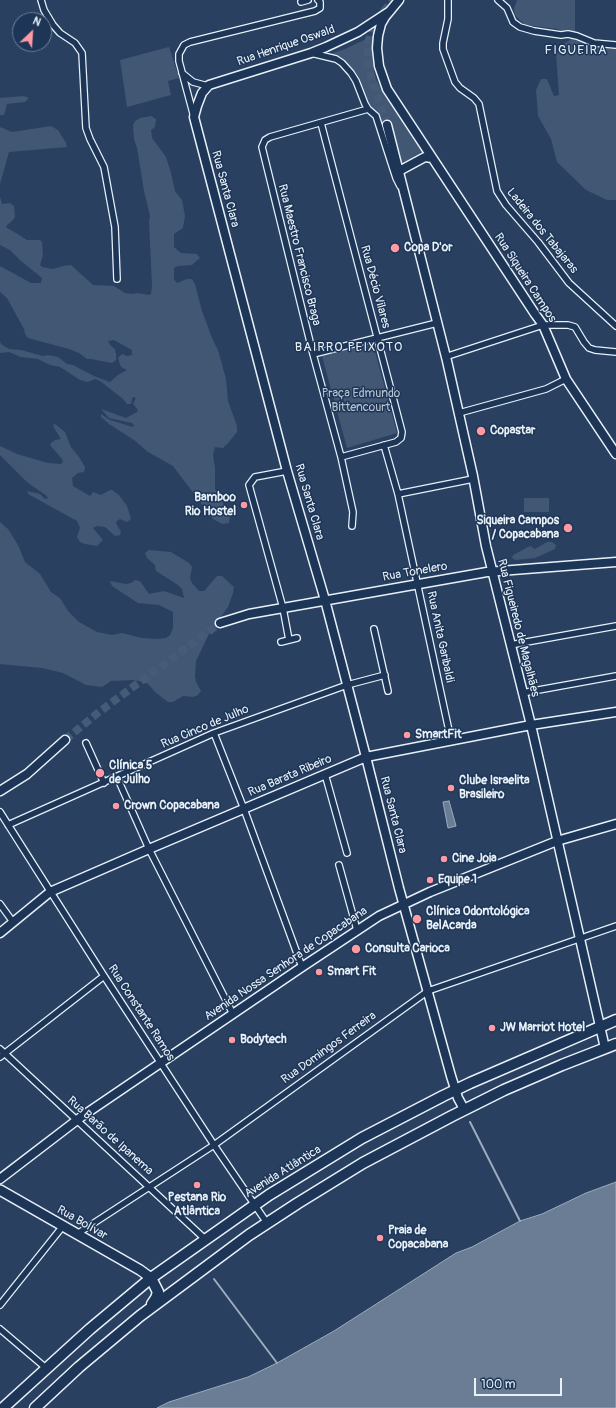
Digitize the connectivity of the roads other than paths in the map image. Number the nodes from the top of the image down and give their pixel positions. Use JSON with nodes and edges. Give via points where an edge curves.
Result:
{"nodes":[{"id":1,"x":41,"y":0,"type":"edge"},
{"id":2,"x":308,"y":0,"type":"edge"},
{"id":3,"x":318,"y":0,"type":"edge"},
{"id":4,"x":399,"y":0,"type":"edge"},
{"id":5,"x":448,"y":0,"type":"edge"},
{"id":6,"x":498,"y":0,"type":"edge"},
{"id":7,"x":301,"y":2,"type":"dead end"},
{"id":8,"x":390,"y":11,"type":"junction"},
{"id":9,"x":616,"y":45,"type":"edge"},
{"id":10,"x":311,"y":53,"type":"junction"},
{"id":11,"x":182,"y":73,"type":"junction"},
{"id":12,"x":208,"y":86,"type":"junction"},
{"id":13,"x":368,"y":109,"type":"junction"},
{"id":14,"x":194,"y":117,"type":"junction"},
{"id":15,"x":321,"y":123,"type":"junction"},
{"id":16,"x":387,"y":125,"type":"tunnel mouth"},
{"id":17,"x":432,"y":158,"type":"junction"},
{"id":18,"x":398,"y":170,"type":"junction"},
{"id":19,"x":403,"y":189,"type":"junction"},
{"id":20,"x":117,"y":279,"type":"dead end"},
{"id":21,"x":437,"y":323,"type":"junction"},
{"id":22,"x":543,"y":325,"type":"junction"},
{"id":23,"x":616,"y":326,"type":"edge"},
{"id":24,"x":377,"y":338,"type":"junction"},
{"id":25,"x":616,"y":352,"type":"edge"},
{"id":26,"x":313,"y":354,"type":"junction"},
{"id":27,"x":445,"y":357,"type":"junction"},
{"id":28,"x":566,"y":379,"type":"junction"},
{"id":29,"x":459,"y":413,"type":"junction"},
{"id":30,"x":384,"y":445,"type":"junction"},
{"id":31,"x":616,"y":454,"type":"edge"},
{"id":32,"x":341,"y":457,"type":"junction"},
{"id":33,"x":287,"y":471,"type":"junction"},
{"id":34,"x":473,"y":479,"type":"junction"},
{"id":35,"x":398,"y":494,"type":"junction"},
{"id":36,"x":352,"y":526,"type":"dead end"},
{"id":37,"x":616,"y":562,"type":"edge"},
{"id":38,"x":492,"y":571,"type":"junction"},
{"id":39,"x":417,"y":584,"type":"junction"},
{"id":40,"x":325,"y":600,"type":"junction"},
{"id":41,"x":283,"y":608,"type":"junction"},
{"id":42,"x":220,"y":623,"type":"tunnel mouth"},
{"id":43,"x":616,"y":626,"type":"edge"},
{"id":44,"x":374,"y":629,"type":"dead end"},
{"id":45,"x":297,"y":638,"type":"dead end"},
{"id":46,"x":289,"y":640,"type":"junction"},
{"id":47,"x":282,"y":642,"type":"dead end"},
{"id":48,"x":510,"y":645,"type":"junction"},
{"id":49,"x":385,"y":675,"type":"junction"},
{"id":50,"x":616,"y":676,"type":"edge"},
{"id":51,"x":347,"y":685,"type":"junction"},
{"id":52,"x":388,"y":691,"type":"dead end"},
{"id":53,"x":522,"y":693,"type":"junction"},
{"id":54,"x":616,"y":712,"type":"edge"},
{"id":55,"x":531,"y":725,"type":"junction"},
{"id":56,"x":214,"y":733,"type":"junction"},
{"id":57,"x":65,"y":740,"type":"tunnel mouth"},
{"id":58,"x":451,"y":740,"type":"junction"},
{"id":59,"x":86,"y":742,"type":"dead end"},
{"id":60,"x":366,"y":757,"type":"junction"},
{"id":61,"x":325,"y":774,"type":"junction"},
{"id":62,"x":117,"y":777,"type":"junction"},
{"id":63,"x":104,"y":783,"type":"junction"},
{"id":64,"x":0,"y":791,"type":"edge"},
{"id":65,"x":244,"y":808,"type":"junction"},
{"id":66,"x":0,"y":812,"type":"edge"},
{"id":67,"x":616,"y":824,"type":"edge"},
{"id":68,"x":8,"y":825,"type":"junction"},
{"id":69,"x":557,"y":841,"type":"junction"},
{"id":70,"x":150,"y":848,"type":"junction"},
{"id":71,"x":347,"y":853,"type":"dead end"},
{"id":72,"x":339,"y":865,"type":"dead end"},
{"id":73,"x":50,"y":892,"type":"junction"},
{"id":74,"x":0,"y":904,"type":"edge"},
{"id":75,"x":403,"y":904,"type":"junction"},
{"id":76,"x":13,"y":922,"type":"junction"},
{"id":77,"x":616,"y":926,"type":"edge"},
{"id":78,"x":357,"y":930,"type":"junction"},
{"id":79,"x":0,"y":933,"type":"edge"},
{"id":80,"x":579,"y":938,"type":"junction"},
{"id":81,"x":302,"y":967,"type":"junction"},
{"id":82,"x":104,"y":976,"type":"junction"},
{"id":83,"x":428,"y":991,"type":"junction"},
{"id":84,"x":233,"y":1014,"type":"junction"},
{"id":85,"x":616,"y":1020,"type":"edge"},
{"id":86,"x":599,"y":1026,"type":"junction"},
{"id":87,"x":616,"y":1044,"type":"edge"},
{"id":88,"x":605,"y":1048,"type":"junction"},
{"id":89,"x":2,"y":1053,"type":"edge"},
{"id":90,"x":161,"y":1063,"type":"junction"},
{"id":91,"x":455,"y":1090,"type":"junction"},
{"id":92,"x":464,"y":1109,"type":"junction"},
{"id":93,"x":76,"y":1120,"type":"junction"},
{"id":94,"x":214,"y":1145,"type":"junction"},
{"id":95,"x":0,"y":1179,"type":"edge"},
{"id":96,"x":150,"y":1187,"type":"junction"},
{"id":97,"x":0,"y":1190,"type":"edge"},
{"id":98,"x":254,"y":1204,"type":"junction"},
{"id":99,"x":267,"y":1223,"type":"junction"},
{"id":100,"x":63,"y":1226,"type":"junction"},
{"id":101,"x":77,"y":1234,"type":"junction"},
{"id":102,"x":205,"y":1239,"type":"junction"},
{"id":103,"x":151,"y":1278,"type":"junction"},
{"id":104,"x":0,"y":1306,"type":"edge"},
{"id":105,"x":140,"y":1316,"type":"junction"},
{"id":106,"x":0,"y":1330,"type":"edge"},
{"id":107,"x":46,"y":1368,"type":"junction"},
{"id":108,"x":3,"y":1408,"type":"edge"},
{"id":109,"x":35,"y":1408,"type":"edge"}],
"edges":[{"from":1,"to":20,"type":"street","via":[[53,25],[75,43],[82,53],[86,128],[104,167],[115,226]]},
{"from":2,"to":7,"type":"street"},
{"from":3,"to":11,"type":"street","name":"Rua Santa Clara","via":[[320,8],[315,12],[187,43],[181,48]]},
{"from":4,"to":8,"type":"main road"},
{"from":5,"to":23,"type":"street","name":"Ladeira dos Tabajaras","via":[[443,49],[456,82],[479,104],[497,191],[569,283]]},
{"from":6,"to":9,"type":"street","via":[[507,8],[513,22],[520,27]]},
{"from":8,"to":10,"type":"main road","name":"Rua Henrique Oswald","via":[[352,35]]},
{"from":8,"to":17,"type":"main road","name":"Rua Siqueira Campos","via":[[381,24],[377,42],[382,77],[387,89]]},
{"from":10,"to":12,"type":"main road","name":"Rua Henrique Oswald"},
{"from":10,"to":13,"type":"street","via":[[336,59],[347,67],[356,80]]},
{"from":11,"to":12,"type":"street","via":[[193,82]]},
{"from":11,"to":14,"type":"street","name":"Rua Santa Clara"},
{"from":12,"to":14,"type":"main road","via":[[199,100]]},
{"from":13,"to":15,"type":"street","name":"Rua Maestro Francisco Braga"},
{"from":13,"to":19,"type":"street","via":[[376,116],[396,178]]},
{"from":14,"to":33,"type":"main road","name":"Rua Santa Clara"},
{"from":15,"to":24,"type":"street","name":"Rua Décio Vilares"},
{"from":15,"to":26,"type":"street","name":"Rua Maestro Francisco Braga","via":[[270,137],[262,147]]},
{"from":16,"to":18,"type":"main road","name":"Rua Figueiredo de Magalhães"},
{"from":17,"to":18,"type":"main road","via":[[425,157]]},
{"from":17,"to":22,"type":"main road","name":"Rua Siqueira Campos"},
{"from":18,"to":19,"type":"main road","name":"Rua Figueiredo de Magalhães"},
{"from":19,"to":21,"type":"main road","name":"Rua Figueiredo de Magalhães"},
{"from":21,"to":24,"type":"street"},
{"from":21,"to":27,"type":"main road","name":"Rua Figueiredo de Magalhães"},
{"from":22,"to":25,"type":"street","via":[[575,327],[589,348]]},
{"from":22,"to":27,"type":"street"},
{"from":22,"to":28,"type":"main road","name":"Rua Siqueira Campos"},
{"from":24,"to":26,"type":"street"},
{"from":24,"to":30,"type":"street","name":"Rua Décio Vilares","via":[[402,435],[399,441]]},
{"from":26,"to":32,"type":"street","name":"Rua Maestro Francisco Braga"},
{"from":27,"to":29,"type":"main road","name":"Rua Figueiredo de Magalhães"},
{"from":28,"to":29,"type":"street","via":[[546,389]]},
{"from":28,"to":31,"type":"main road","name":"Rua Siqueira Campos"},
{"from":29,"to":34,"type":"main road","name":"Rua Figueiredo de Magalhães"},
{"from":30,"to":32,"type":"street"},
{"from":30,"to":35,"type":"street","name":"Rua Anita Garibaldi"},
{"from":32,"to":36,"type":"street","name":"Rua Maestro Francisco Braga","via":[[353,512]]},
{"from":33,"to":40,"type":"main road","name":"Rua Santa Clara"},
{"from":33,"to":41,"type":"street","via":[[255,477],[249,485]]},
{"from":34,"to":35,"type":"street"},
{"from":34,"to":38,"type":"main road","name":"Rua Figueiredo de Magalhães"},
{"from":35,"to":39,"type":"street","name":"Rua Anita Garibaldi"},
{"from":37,"to":38,"type":"main road","name":"Rua Tonelero"},
{"from":38,"to":39,"type":"main road","name":"Rua Tonelero"},
{"from":38,"to":48,"type":"main road","name":"Rua Figueiredo de Magalhães"},
{"from":39,"to":40,"type":"main road","name":"Rua Tonelero"},
{"from":39,"to":58,"type":"street","name":"Rua Anita Garibaldi"},
{"from":40,"to":41,"type":"main road","name":"Rua Tonelero"},
{"from":40,"to":51,"type":"main road","name":"Rua Santa Clara"},
{"from":41,"to":42,"type":"main road","name":"Rua Tonelero","via":[[249,614]]},
{"from":41,"to":46,"type":"street"},
{"from":43,"to":48,"type":"street"},
{"from":44,"to":49,"type":"street"},
{"from":45,"to":46,"type":"street"},
{"from":46,"to":47,"type":"street"},
{"from":48,"to":53,"type":"main road","name":"Rua Figueiredo de Magalhães"},
{"from":49,"to":51,"type":"street","name":"Rua Cinco de Julho"},
{"from":49,"to":52,"type":"street"},
{"from":50,"to":53,"type":"street"},
{"from":51,"to":56,"type":"street","name":"Rua Cinco de Julho"},
{"from":51,"to":60,"type":"main road","name":"Rua Santa Clara"},
{"from":53,"to":55,"type":"main road","name":"Rua Figueiredo de Magalhães"},
{"from":54,"to":55,"type":"main road","name":"Rua Barata Ribeiro"},
{"from":55,"to":58,"type":"main road","name":"Rua Barata Ribeiro"},
{"from":55,"to":69,"type":"main road","name":"Rua Figueiredo de Magalhães"},
{"from":56,"to":62,"type":"street","name":"Rua Cinco de Julho"},
{"from":56,"to":65,"type":"street"},
{"from":57,"to":64,"type":"main road","via":[[27,774]]},
{"from":58,"to":60,"type":"main road","name":"Rua Barata Ribeiro"},
{"from":59,"to":63,"type":"street"},
{"from":60,"to":61,"type":"main road","name":"Rua Barata Ribeiro"},
{"from":60,"to":75,"type":"main road","name":"Rua Santa Clara"},
{"from":61,"to":65,"type":"main road","name":"Rua Barata Ribeiro"},
{"from":61,"to":71,"type":"street"},
{"from":62,"to":63,"type":"street","name":"Rua Cinco de Julho"},
{"from":62,"to":70,"type":"street"},
{"from":63,"to":68,"type":"street","name":"Rua Cinco de Julho"},
{"from":65,"to":70,"type":"main road","name":"Rua Barata Ribeiro"},
{"from":65,"to":81,"type":"street"},
{"from":66,"to":68,"type":"street","name":"Rua Constante Ramos"},
{"from":67,"to":69,"type":"main road","name":"Avenida Nossa Senhora de Copacabana"},
{"from":68,"to":73,"type":"street","name":"Rua Constante Ramos"},
{"from":69,"to":75,"type":"main road","name":"Avenida Nossa Senhora de Copacabana"},
{"from":69,"to":80,"type":"main road","name":"Rua Figueiredo de Magalhães"},
{"from":70,"to":73,"type":"main road","name":"Rua Barata Ribeiro"},
{"from":70,"to":84,"type":"street"},
{"from":72,"to":78,"type":"street"},
{"from":73,"to":76,"type":"main road","name":"Rua Barata Ribeiro"},
{"from":73,"to":82,"type":"street","name":"Rua Constante Ramos"},
{"from":74,"to":76,"type":"street"},
{"from":75,"to":78,"type":"main road","name":"Avenida Nossa Senhora de Copacabana"},
{"from":75,"to":83,"type":"main road","name":"Rua Santa Clara"},
{"from":76,"to":79,"type":"main road","name":"Rua Barata Ribeiro"},
{"from":77,"to":80,"type":"street","name":"Rua Domingos Ferreira"},
{"from":78,"to":81,"type":"main road","name":"Avenida Nossa Senhora de Copacabana"},
{"from":80,"to":83,"type":"street","name":"Rua Domingos Ferreira"},
{"from":80,"to":86,"type":"main road","name":"Rua Figueiredo de Magalhães"},
{"from":81,"to":84,"type":"main road","name":"Avenida Nossa Senhora de Copacabana"},
{"from":82,"to":89,"type":"street"},
{"from":82,"to":90,"type":"street","name":"Rua Constante Ramos"},
{"from":83,"to":91,"type":"main road","name":"Rua Santa Clara"},
{"from":83,"to":94,"type":"street","name":"Rua Domingos Ferreira"},
{"from":84,"to":90,"type":"main road","name":"Avenida Nossa Senhora de Copacabana"},
{"from":85,"to":86,"type":"highway","name":"Avenida Atlântica"},
{"from":86,"to":88,"type":"main road","name":"Rua Figueiredo de Magalhães"},
{"from":86,"to":91,"type":"highway","name":"Avenida Atlântica"},
{"from":87,"to":88,"type":"highway"},
{"from":88,"to":92,"type":"highway"},
{"from":89,"to":93,"type":"street","name":"Rua Barão de Ipanema"},
{"from":90,"to":93,"type":"main road","name":"Avenida Nossa Senhora de Copacabana"},
{"from":90,"to":94,"type":"street","name":"Rua Constante Ramos"},
{"from":91,"to":92,"type":"main road","name":"Rua Santa Clara"},
{"from":91,"to":98,"type":"highway","name":"Avenida Atlântica","via":[[362,1138]]},
{"from":92,"to":99,"type":"highway","via":[[363,1164]]},
{"from":93,"to":95,"type":"main road","name":"Avenida Nossa Senhora de Copacabana"},
{"from":93,"to":96,"type":"street","name":"Rua Barão de Ipanema"},
{"from":94,"to":96,"type":"street","name":"Rua Domingos Ferreira"},
{"from":94,"to":98,"type":"street","name":"Rua Constante Ramos"},
{"from":96,"to":101,"type":"street","name":"Rua Domingos Ferreira"},
{"from":96,"to":102,"type":"street","name":"Rua Barão de Ipanema"},
{"from":97,"to":100,"type":"main road","name":"Rua Bolívar"},
{"from":98,"to":99,"type":"street","name":"Rua Constante Ramos"},
{"from":98,"to":102,"type":"highway","name":"Avenida Atlântica"},
{"from":99,"to":105,"type":"highway"},
{"from":100,"to":101,"type":"main road","name":"Rua Bolívar"},
{"from":100,"to":104,"type":"street"},
{"from":101,"to":103,"type":"main road","name":"Rua Bolívar"},
{"from":102,"to":103,"type":"highway","name":"Avenida Atlântica"},
{"from":103,"to":105,"type":"highway","via":[[158,1289],[158,1294]]},
{"from":103,"to":107,"type":"highway","name":"Avenida Atlântica"},
{"from":105,"to":109,"type":"highway"},
{"from":106,"to":107,"type":"street"},
{"from":107,"to":108,"type":"highway","name":"Avenida Atlântica"}]}
